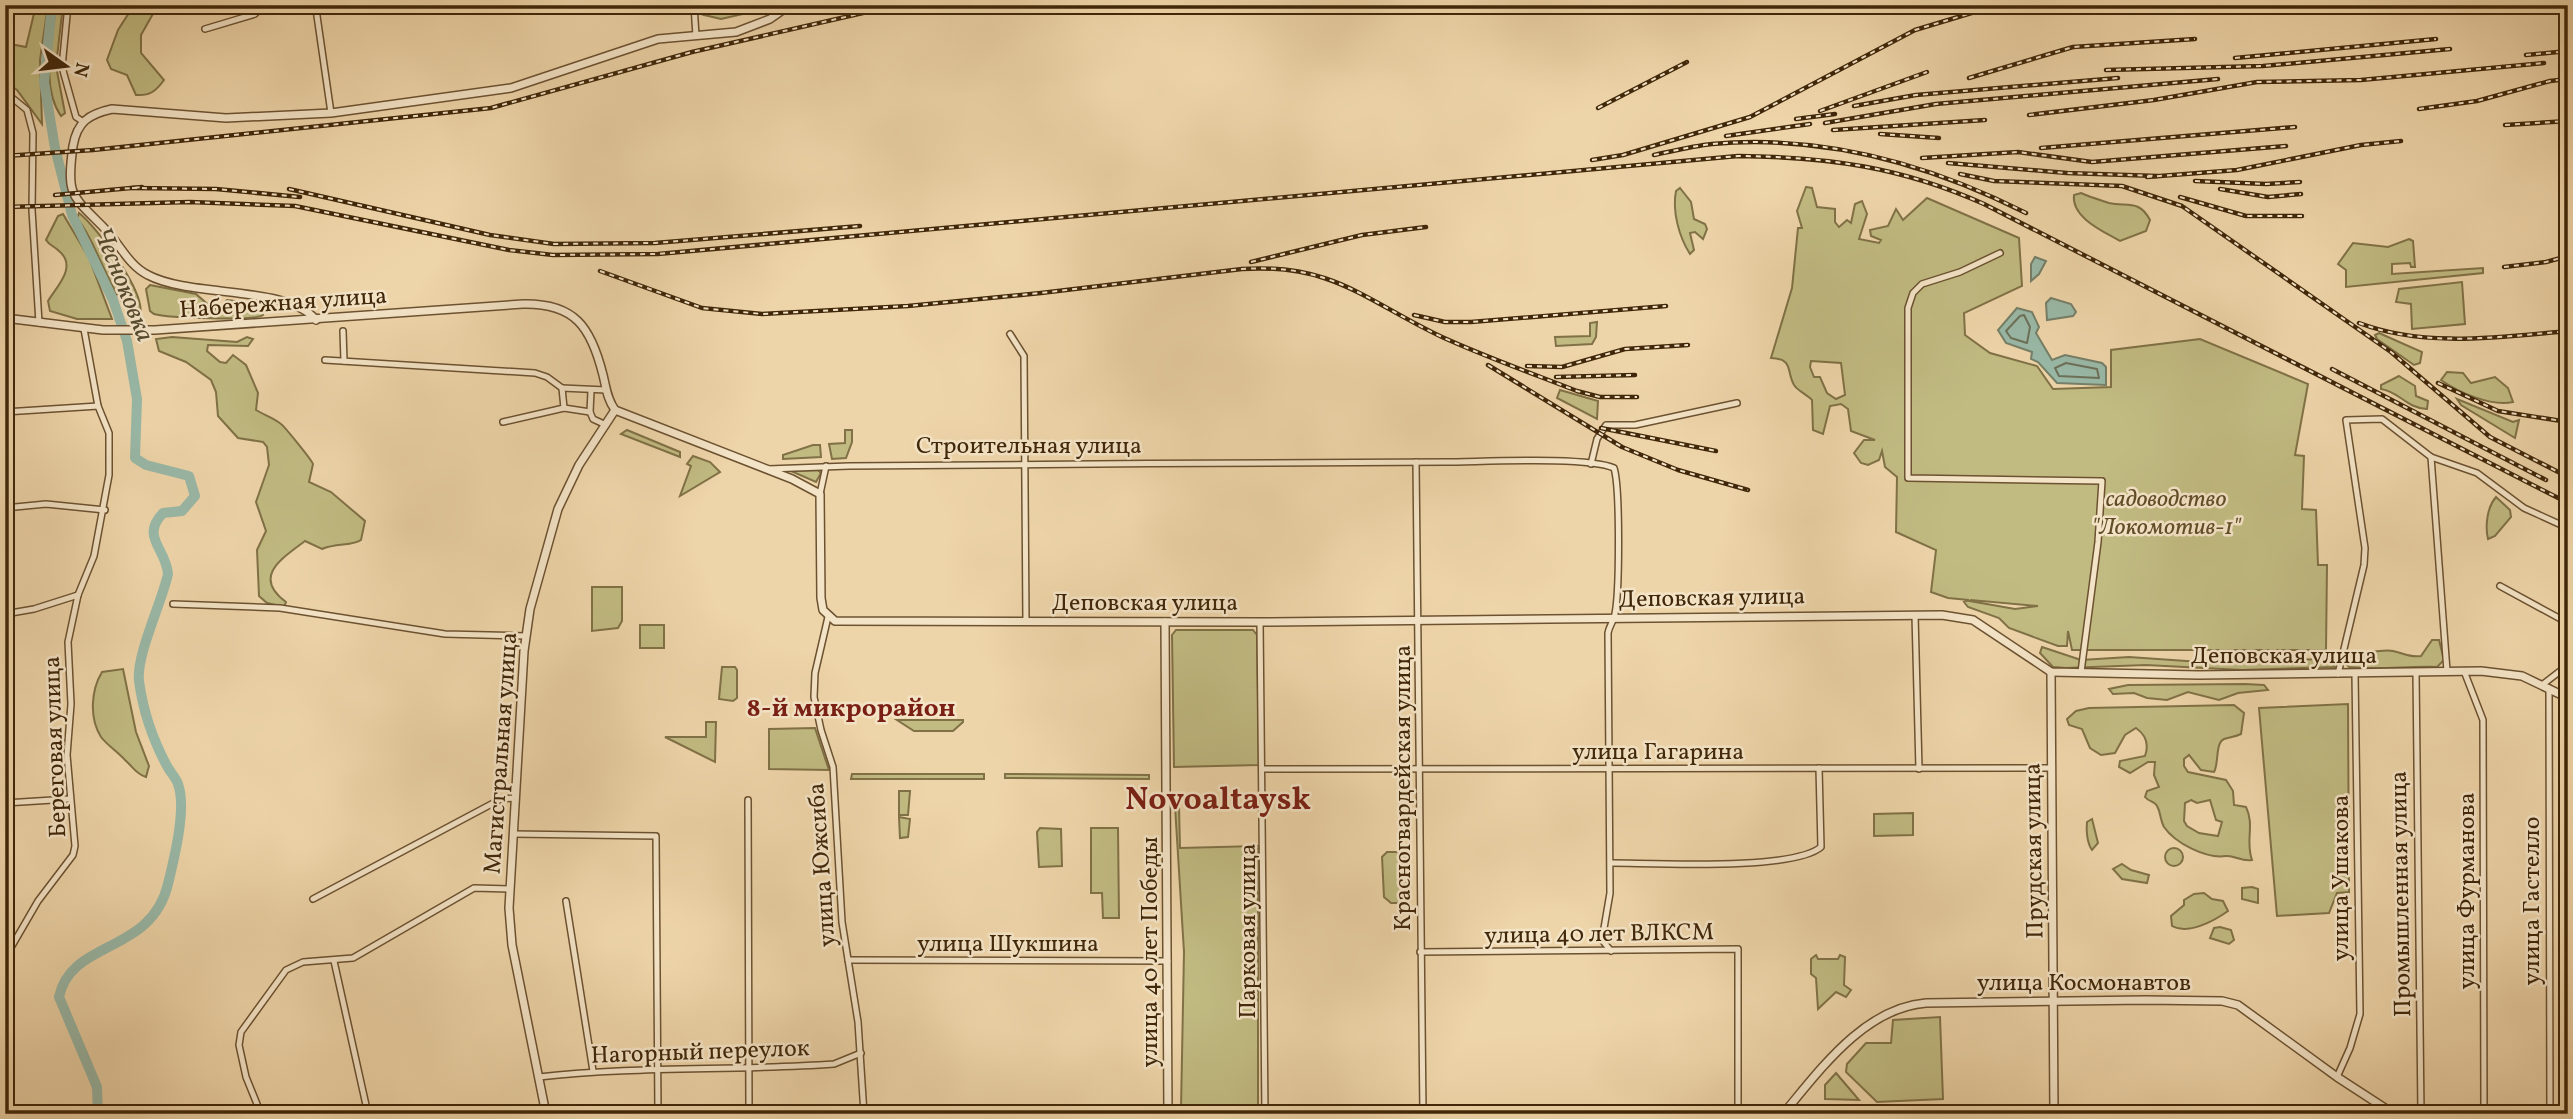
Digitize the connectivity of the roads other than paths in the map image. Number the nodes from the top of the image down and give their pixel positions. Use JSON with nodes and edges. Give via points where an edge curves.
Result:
{"nodes":[{"id":1,"x":68,"y":5,"type":"edge"},
{"id":2,"x":329,"y":5,"type":"edge"},
{"id":3,"x":694,"y":5,"type":"edge"},
{"id":4,"x":789,"y":6,"type":"edge"},
{"id":5,"x":259,"y":7,"type":"edge"},
{"id":6,"x":316,"y":9,"type":"junction"},
{"id":7,"x":205,"y":29,"type":"dead end"},
{"id":8,"x":696,"y":36,"type":"junction"},
{"id":9,"x":5,"y":92,"type":"edge"},
{"id":10,"x":331,"y":113,"type":"junction"},
{"id":11,"x":82,"y":121,"type":"junction"},
{"id":12,"x":2000,"y":253,"type":"dead end"},
{"id":13,"x":5,"y":318,"type":"edge"},
{"id":14,"x":316,"y":320,"type":"junction"},
{"id":15,"x":39,"y":323,"type":"junction"},
{"id":16,"x":84,"y":328,"type":"junction"},
{"id":17,"x":343,"y":331,"type":"dead end"},
{"id":18,"x":1010,"y":334,"type":"dead end"},
{"id":19,"x":325,"y":360,"type":"dead end"},
{"id":20,"x":344,"y":361,"type":"junction"},
{"id":21,"x":562,"y":388,"type":"junction"},
{"id":22,"x":606,"y":390,"type":"junction"},
{"id":23,"x":590,"y":391,"type":"junction"},
{"id":24,"x":1737,"y":403,"type":"dead end"},
{"id":25,"x":97,"y":406,"type":"junction"},
{"id":26,"x":564,"y":408,"type":"junction"},
{"id":27,"x":615,"y":411,"type":"junction"},
{"id":28,"x":5,"y":412,"type":"edge"},
{"id":29,"x":590,"y":412,"type":"junction"},
{"id":30,"x":503,"y":422,"type":"dead end"},
{"id":31,"x":606,"y":425,"type":"junction"},
{"id":32,"x":2431,"y":457,"type":"junction"},
{"id":33,"x":1416,"y":462,"type":"junction"},
{"id":34,"x":1026,"y":464,"type":"junction"},
{"id":35,"x":1591,"y":464,"type":"junction"},
{"id":36,"x":826,"y":466,"type":"junction"},
{"id":37,"x":768,"y":469,"type":"junction"},
{"id":38,"x":820,"y":494,"type":"junction"},
{"id":39,"x":5,"y":508,"type":"edge"},
{"id":40,"x":105,"y":510,"type":"junction"},
{"id":41,"x":2568,"y":528,"type":"edge"},
{"id":42,"x":2500,"y":586,"type":"dead end"},
{"id":43,"x":78,"y":595,"type":"junction"},
{"id":44,"x":173,"y":604,"type":"dead end"},
{"id":45,"x":5,"y":614,"type":"edge"},
{"id":46,"x":1915,"y":615,"type":"junction"},
{"id":47,"x":1614,"y":618,"type":"junction"},
{"id":48,"x":832,"y":619,"type":"junction"},
{"id":49,"x":1418,"y":619,"type":"junction"},
{"id":50,"x":1026,"y":621,"type":"junction"},
{"id":51,"x":1165,"y":622,"type":"junction"},
{"id":52,"x":1260,"y":622,"type":"junction"},
{"id":53,"x":2568,"y":623,"type":"edge"},
{"id":54,"x":525,"y":636,"type":"junction"},
{"id":55,"x":2568,"y":665,"type":"edge"},
{"id":56,"x":2447,"y":671,"type":"junction"},
{"id":57,"x":2464,"y":671,"type":"junction"},
{"id":58,"x":2050,"y":672,"type":"junction"},
{"id":59,"x":2081,"y":672,"type":"junction"},
{"id":60,"x":2416,"y":673,"type":"junction"},
{"id":61,"x":2338,"y":674,"type":"junction"},
{"id":62,"x":2355,"y":674,"type":"junction"},
{"id":63,"x":2546,"y":687,"type":"junction"},
{"id":64,"x":2568,"y":698,"type":"edge"},
{"id":65,"x":1611,"y":768,"type":"junction"},
{"id":66,"x":1819,"y":768,"type":"junction"},
{"id":67,"x":2052,"y":768,"type":"junction"},
{"id":68,"x":1264,"y":769,"type":"junction"},
{"id":69,"x":1418,"y":769,"type":"junction"},
{"id":70,"x":1919,"y":769,"type":"junction"},
{"id":71,"x":515,"y":797,"type":"junction"},
{"id":72,"x":69,"y":799,"type":"junction"},
{"id":73,"x":748,"y":800,"type":"dead end"},
{"id":74,"x":5,"y":803,"type":"edge"},
{"id":75,"x":513,"y":834,"type":"junction"},
{"id":76,"x":1611,"y":863,"type":"junction"},
{"id":77,"x":510,"y":889,"type":"junction"},
{"id":78,"x":313,"y":899,"type":"dead end"},
{"id":79,"x":566,"y":901,"type":"dead end"},
{"id":80,"x":1611,"y":951,"type":"junction"},
{"id":81,"x":1420,"y":952,"type":"junction"},
{"id":82,"x":848,"y":960,"type":"junction"},
{"id":83,"x":334,"y":961,"type":"junction"},
{"id":84,"x":1168,"y":961,"type":"junction"},
{"id":85,"x":5,"y":986,"type":"edge"},
{"id":86,"x":2054,"y":1001,"type":"junction"},
{"id":87,"x":861,"y":1053,"type":"junction"},
{"id":88,"x":747,"y":1069,"type":"junction"},
{"id":89,"x":593,"y":1071,"type":"junction"},
{"id":90,"x":659,"y":1072,"type":"junction"},
{"id":91,"x":539,"y":1077,"type":"junction"},
{"id":92,"x":2337,"y":1077,"type":"junction"},
{"id":93,"x":261,"y":1114,"type":"edge"},
{"id":94,"x":368,"y":1114,"type":"edge"},
{"id":95,"x":546,"y":1114,"type":"edge"},
{"id":96,"x":658,"y":1114,"type":"edge"},
{"id":97,"x":749,"y":1114,"type":"edge"},
{"id":98,"x":864,"y":1114,"type":"edge"},
{"id":99,"x":1168,"y":1114,"type":"edge"},
{"id":100,"x":1265,"y":1114,"type":"edge"},
{"id":101,"x":1423,"y":1114,"type":"edge"},
{"id":102,"x":1738,"y":1114,"type":"edge"},
{"id":103,"x":1783,"y":1114,"type":"edge"},
{"id":104,"x":2054,"y":1114,"type":"edge"},
{"id":105,"x":2394,"y":1114,"type":"edge"},
{"id":106,"x":2421,"y":1114,"type":"edge"},
{"id":107,"x":2484,"y":1114,"type":"edge"},
{"id":108,"x":2550,"y":1114,"type":"edge"}],
"edges":[{"from":1,"to":11,"type":"street","via":[[62,67],[76,117]]},
{"from":2,"to":6,"type":"street"},
{"from":3,"to":8,"type":"street"},
{"from":4,"to":8,"type":"street","via":[[736,32]]},
{"from":5,"to":6,"type":"street"},
{"from":5,"to":7,"type":"street","via":[[256,14]]},
{"from":6,"to":10,"type":"street"},
{"from":8,"to":10,"type":"street","via":[[658,39],[511,88]]},
{"from":9,"to":15,"type":"street","via":[[27,110],[33,133]]},
{"from":10,"to":11,"type":"street","via":[[226,118],[112,109]]},
{"from":11,"to":14,"type":"street","via":[[73,148],[70,178],[74,196],[135,267],[160,280],[289,302]]},
{"from":12,"to":59,"type":"street","via":[[1922,284],[1913,293],[1908,308],[1908,478],[2102,481]]},
{"from":13,"to":15,"type":"street","name":"Набережная улица"},
{"from":14,"to":16,"type":"street","name":"Набережная улица","via":[[155,330]]},
{"from":14,"to":22,"type":"street","name":"Набережная улица","via":[[529,304],[558,308],[584,326],[594,344]]},
{"from":15,"to":16,"type":"street","name":"Набережная улица"},
{"from":16,"to":25,"type":"street","name":"Береговая улица"},
{"from":17,"to":20,"type":"street"},
{"from":18,"to":34,"type":"street","via":[[1024,355]]},
{"from":19,"to":20,"type":"street"},
{"from":20,"to":21,"type":"street","via":[[535,373]]},
{"from":21,"to":23,"type":"street"},
{"from":21,"to":26,"type":"street"},
{"from":22,"to":23,"type":"street"},
{"from":22,"to":27,"type":"street"},
{"from":23,"to":29,"type":"street"},
{"from":24,"to":35,"type":"street","via":[[1635,425],[1606,425]]},
{"from":25,"to":28,"type":"street"},
{"from":25,"to":40,"type":"street","name":"Береговая улица","via":[[109,433]]},
{"from":26,"to":29,"type":"street"},
{"from":26,"to":30,"type":"street"},
{"from":27,"to":31,"type":"street","name":"Магистральная улица"},
{"from":27,"to":37,"type":"street","name":"Строительная улица"},
{"from":29,"to":31,"type":"street","via":[[593,419]]},
{"from":31,"to":54,"type":"street","name":"Магистральная улица","via":[[558,509]]},
{"from":32,"to":41,"type":"street","via":[[2477,473],[2524,508]]},
{"from":32,"to":56,"type":"street"},
{"from":32,"to":61,"type":"street","via":[[2382,419],[2346,419],[2365,548]]},
{"from":33,"to":34,"type":"street","name":"Строительная улица"},
{"from":33,"to":35,"type":"street","name":"Строительная улица"},
{"from":33,"to":49,"type":"street","name":"Красногвардейская улица"},
{"from":34,"to":36,"type":"street","name":"Строительная улица"},
{"from":34,"to":50,"type":"street"},
{"from":35,"to":47,"type":"street","name":"Строительная улица","via":[[1614,468],[1617,478]]},
{"from":36,"to":37,"type":"street","name":"Строительная улица"},
{"from":36,"to":38,"type":"street","name":"улица Южсиба"},
{"from":37,"to":38,"type":"street"},
{"from":38,"to":48,"type":"street","name":"улица Южсиба","via":[[821,598]]},
{"from":39,"to":40,"type":"street","via":[[46,504]]},
{"from":40,"to":43,"type":"street","name":"Береговая улица"},
{"from":42,"to":53,"type":"street"},
{"from":43,"to":45,"type":"street"},
{"from":43,"to":72,"type":"street","name":"Береговая улица","via":[[68,642]]},
{"from":44,"to":54,"type":"street","via":[[280,608],[445,634]]},
{"from":46,"to":47,"type":"street","name":"Деповская улица"},
{"from":46,"to":58,"type":"street","name":"Деповская улица","via":[[1973,620]]},
{"from":46,"to":70,"type":"street"},
{"from":47,"to":49,"type":"street","name":"Деповская улица"},
{"from":47,"to":65,"type":"street","via":[[1608,633]]},
{"from":48,"to":50,"type":"street","name":"Деповская улица"},
{"from":48,"to":82,"type":"street","name":"улица Южсиба","via":[[815,673],[814,697],[833,767]]},
{"from":49,"to":52,"type":"street","name":"Деповская улица"},
{"from":49,"to":69,"type":"street","name":"Красногвардейская улица"},
{"from":50,"to":51,"type":"street","name":"Деповская улица"},
{"from":51,"to":52,"type":"street","name":"Деповская улица"},
{"from":51,"to":84,"type":"street","name":"улица 40 лет Победы"},
{"from":52,"to":68,"type":"street","name":"Парковая улица"},
{"from":54,"to":71,"type":"street","name":"Магистральная улица"},
{"from":55,"to":63,"type":"street"},
{"from":56,"to":57,"type":"street","name":"Деповская улица"},
{"from":56,"to":60,"type":"street","name":"Деповская улица"},
{"from":57,"to":63,"type":"street","name":"Деповская улица","via":[[2511,674]]},
{"from":57,"to":107,"type":"street","name":"улица Фурманова","via":[[2483,720]]},
{"from":58,"to":59,"type":"street","name":"Деповская улица"},
{"from":58,"to":67,"type":"street","name":"Прудская улица"},
{"from":59,"to":61,"type":"street","name":"Деповская улица"},
{"from":60,"to":62,"type":"street","name":"Деповская улица"},
{"from":60,"to":106,"type":"street","name":"Промышленная улица"},
{"from":61,"to":62,"type":"street","name":"Деповская улица"},
{"from":62,"to":92,"type":"street","name":"улица Ушакова","via":[[2360,1014]]},
{"from":63,"to":64,"type":"street","name":"Деповская улица"},
{"from":63,"to":108,"type":"street","name":"улица Гастелло"},
{"from":65,"to":66,"type":"street","name":"улица Гагарина"},
{"from":65,"to":69,"type":"street","name":"улица Гагарина"},
{"from":65,"to":76,"type":"street"},
{"from":66,"to":70,"type":"street","name":"улица Гагарина"},
{"from":66,"to":76,"type":"street","via":[[1821,847],[1814,854],[1779,862]]},
{"from":67,"to":70,"type":"street","name":"улица Гагарина"},
{"from":67,"to":86,"type":"street","name":"Прудская улица"},
{"from":68,"to":69,"type":"street","name":"улица Гагарина"},
{"from":68,"to":100,"type":"street","name":"Парковая улица"},
{"from":69,"to":81,"type":"street","name":"Красногвардейская улица"},
{"from":71,"to":75,"type":"street","name":"Магистральная улица"},
{"from":71,"to":78,"type":"street","via":[[501,799]]},
{"from":72,"to":74,"type":"street"},
{"from":72,"to":85,"type":"street","name":"Береговая улица","via":[[75,823],[73,855],[38,901],[9,951]]},
{"from":73,"to":88,"type":"street"},
{"from":75,"to":77,"type":"street","name":"Магистральная улица"},
{"from":75,"to":90,"type":"street","via":[[656,836]]},
{"from":76,"to":80,"type":"street","via":[[1602,940]]},
{"from":77,"to":83,"type":"street","via":[[474,888],[353,958]]},
{"from":77,"to":91,"type":"street","name":"Магистральная улица","via":[[512,945]]},
{"from":79,"to":89,"type":"street"},
{"from":80,"to":81,"type":"street","name":"улица 40 лет ВЛКСМ"},
{"from":80,"to":102,"type":"street","name":"улица 40 лет ВЛКСМ","via":[[1738,949]]},
{"from":81,"to":101,"type":"street","name":"Красногвардейская улица"},
{"from":82,"to":84,"type":"street","name":"улица Шукшина"},
{"from":82,"to":87,"type":"street","name":"улица Южсиба"},
{"from":83,"to":93,"type":"street","via":[[303,962],[286,970],[241,1032],[246,1077]]},
{"from":83,"to":94,"type":"street"},
{"from":84,"to":99,"type":"street","name":"улица 40 лет Победы"},
{"from":86,"to":92,"type":"street","name":"улица Космонавтов","via":[[2234,1003]]},
{"from":86,"to":103,"type":"street","name":"улица Космонавтов","via":[[1926,1003],[1891,1010],[1830,1061]]},
{"from":86,"to":104,"type":"street","name":"Прудская улица"},
{"from":87,"to":88,"type":"street","name":"Нагорный переулок","via":[[834,1065]]},
{"from":87,"to":98,"type":"street","name":"улица Южсиба"},
{"from":88,"to":90,"type":"street","name":"Нагорный переулок"},
{"from":88,"to":97,"type":"street"},
{"from":89,"to":90,"type":"street","name":"Нагорный переулок"},
{"from":89,"to":91,"type":"street","name":"Нагорный переулок"},
{"from":90,"to":96,"type":"street"},
{"from":91,"to":95,"type":"street","name":"Магистральная улица"},
{"from":92,"to":105,"type":"street","name":"улица Космонавтов"}]}
